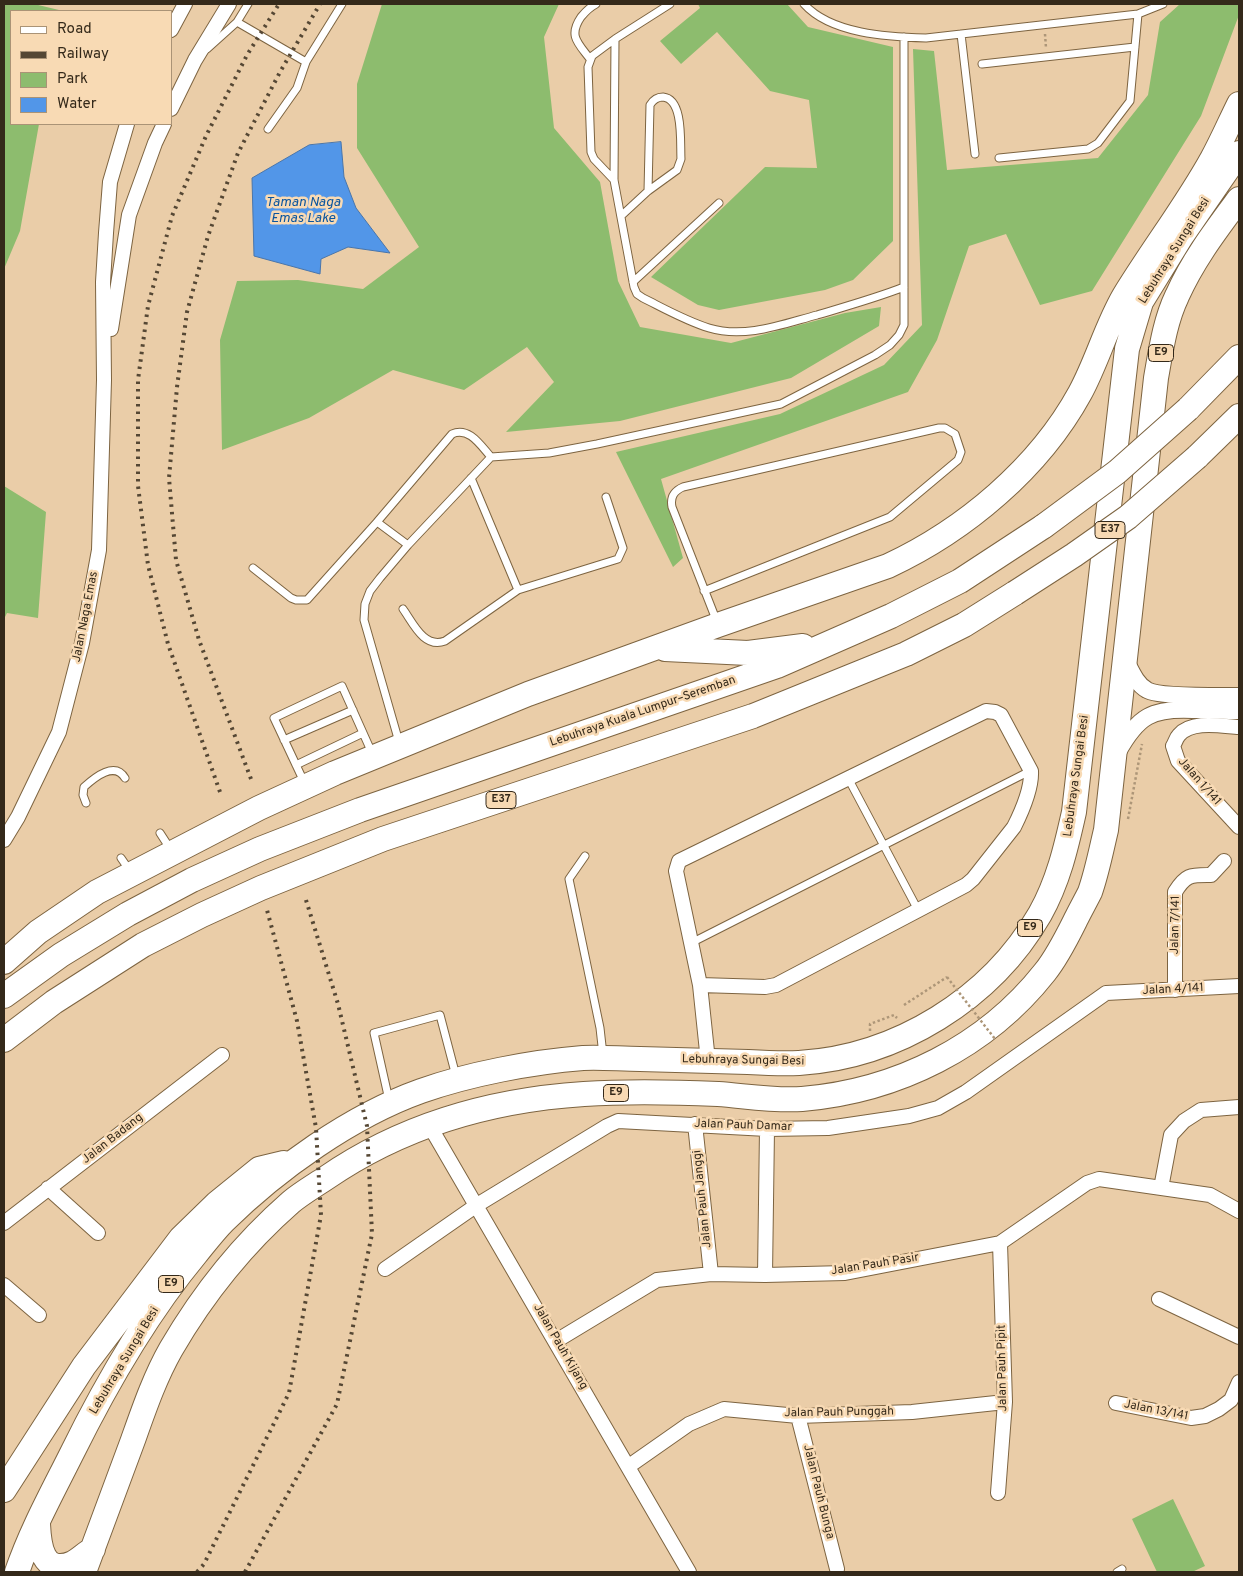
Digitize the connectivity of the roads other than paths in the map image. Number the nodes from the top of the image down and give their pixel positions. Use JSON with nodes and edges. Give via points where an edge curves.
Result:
{"nodes":[{"id":1,"x":185,"y":4,"type":"edge"},
{"id":2,"x":229,"y":4,"type":"edge"},
{"id":3,"x":248,"y":4,"type":"edge"},
{"id":4,"x":342,"y":4,"type":"edge"},
{"id":5,"x":596,"y":4,"type":"edge"},
{"id":6,"x":670,"y":4,"type":"edge"},
{"id":7,"x":804,"y":4,"type":"edge"},
{"id":8,"x":1163,"y":4,"type":"edge"},
{"id":9,"x":1138,"y":14,"type":"junction"},
{"id":10,"x":237,"y":22,"type":"junction"},
{"id":11,"x":172,"y":28,"type":"edge"},
{"id":12,"x":961,"y":34,"type":"junction"},
{"id":13,"x":904,"y":37,"type":"junction"},
{"id":14,"x":615,"y":40,"type":"junction"},
{"id":15,"x":1135,"y":47,"type":"junction"},
{"id":16,"x":590,"y":59,"type":"junction"},
{"id":17,"x":195,"y":60,"type":"junction"},
{"id":18,"x":306,"y":62,"type":"junction"},
{"id":19,"x":982,"y":64,"type":"dead end"},
{"id":20,"x":1239,"y":104,"type":"edge"},
{"id":21,"x":172,"y":107,"type":"edge"},
{"id":22,"x":127,"y":125,"type":"edge"},
{"id":23,"x":164,"y":125,"type":"edge"},
{"id":24,"x":268,"y":129,"type":"dead end"},
{"id":25,"x":1239,"y":153,"type":"edge"},
{"id":26,"x":975,"y":154,"type":"dead end"},
{"id":27,"x":999,"y":158,"type":"dead end"},
{"id":28,"x":614,"y":180,"type":"junction"},
{"id":29,"x":648,"y":191,"type":"junction"},
{"id":30,"x":1239,"y":198,"type":"edge"},
{"id":31,"x":719,"y":203,"type":"dead end"},
{"id":32,"x":621,"y":216,"type":"junction"},
{"id":33,"x":633,"y":282,"type":"junction"},
{"id":34,"x":904,"y":287,"type":"junction"},
{"id":35,"x":1239,"y":357,"type":"edge"},
{"id":36,"x":104,"y":380,"type":"junction"},
{"id":37,"x":1239,"y":416,"type":"edge"},
{"id":38,"x":491,"y":457,"type":"junction"},
{"id":39,"x":471,"y":478,"type":"junction"},
{"id":40,"x":606,"y":497,"type":"dead end"},
{"id":41,"x":377,"y":522,"type":"junction"},
{"id":42,"x":408,"y":545,"type":"junction"},
{"id":43,"x":254,"y":568,"type":"dead end"},
{"id":44,"x":518,"y":590,"type":"junction"},
{"id":45,"x":704,"y":591,"type":"junction"},
{"id":46,"x":403,"y":609,"type":"dead end"},
{"id":47,"x":718,"y":624,"type":"junction"},
{"id":48,"x":834,"y":642,"type":"junction"},
{"id":49,"x":655,"y":648,"type":"junction"},
{"id":50,"x":1124,"y":657,"type":"junction"},
{"id":51,"x":1239,"y":696,"type":"edge"},
{"id":52,"x":353,"y":710,"type":"junction"},
{"id":53,"x":1239,"y":711,"type":"edge"},
{"id":54,"x":1239,"y":727,"type":"edge"},
{"id":55,"x":363,"y":733,"type":"junction"},
{"id":56,"x":284,"y":740,"type":"junction"},
{"id":57,"x":400,"y":746,"type":"junction"},
{"id":58,"x":374,"y":757,"type":"junction"},
{"id":59,"x":1113,"y":760,"type":"junction"},
{"id":60,"x":296,"y":765,"type":"junction"},
{"id":61,"x":1031,"y":771,"type":"junction"},
{"id":62,"x":125,"y":778,"type":"dead end"},
{"id":63,"x":848,"y":778,"type":"junction"},
{"id":64,"x":306,"y":786,"type":"junction"},
{"id":65,"x":86,"y":803,"type":"dead end"},
{"id":66,"x":1239,"y":827,"type":"edge"},
{"id":67,"x":4,"y":840,"type":"edge"},
{"id":68,"x":884,"y":846,"type":"junction"},
{"id":69,"x":584,"y":856,"type":"dead end"},
{"id":70,"x":1224,"y":861,"type":"dead end"},
{"id":71,"x":918,"y":910,"type":"junction"},
{"id":72,"x":691,"y":943,"type":"junction"},
{"id":73,"x":4,"y":962,"type":"edge"},
{"id":74,"x":700,"y":985,"type":"junction"},
{"id":75,"x":1239,"y":986,"type":"edge"},
{"id":76,"x":1175,"y":990,"type":"junction"},
{"id":77,"x":1106,"y":993,"type":"joint"},
{"id":78,"x":4,"y":996,"type":"edge"},
{"id":79,"x":4,"y":1040,"type":"edge"},
{"id":80,"x":222,"y":1055,"type":"dead end"},
{"id":81,"x":603,"y":1058,"type":"junction"},
{"id":82,"x":708,"y":1061,"type":"junction"},
{"id":83,"x":457,"y":1080,"type":"junction"},
{"id":84,"x":390,"y":1103,"type":"junction"},
{"id":85,"x":1239,"y":1108,"type":"edge"},
{"id":86,"x":428,"y":1124,"type":"junction"},
{"id":87,"x":694,"y":1124,"type":"junction"},
{"id":88,"x":767,"y":1129,"type":"junction"},
{"id":89,"x":294,"y":1161,"type":"junction"},
{"id":90,"x":48,"y":1188,"type":"junction"},
{"id":91,"x":1161,"y":1188,"type":"junction"},
{"id":92,"x":477,"y":1205,"type":"junction"},
{"id":93,"x":1239,"y":1210,"type":"edge"},
{"id":94,"x":4,"y":1223,"type":"edge"},
{"id":95,"x":98,"y":1233,"type":"dead end"},
{"id":96,"x":1000,"y":1243,"type":"junction"},
{"id":97,"x":386,"y":1269,"type":"dead end"},
{"id":98,"x":711,"y":1274,"type":"junction"},
{"id":99,"x":765,"y":1275,"type":"junction"},
{"id":100,"x":4,"y":1285,"type":"edge"},
{"id":101,"x":1159,"y":1298,"type":"dead end"},
{"id":102,"x":39,"y":1315,"type":"dead end"},
{"id":103,"x":1239,"y":1337,"type":"edge"},
{"id":104,"x":556,"y":1341,"type":"junction"},
{"id":105,"x":1239,"y":1382,"type":"edge"},
{"id":106,"x":1005,"y":1402,"type":"junction"},
{"id":107,"x":1116,"y":1403,"type":"dead end"},
{"id":108,"x":798,"y":1416,"type":"junction"},
{"id":109,"x":629,"y":1466,"type":"junction"},
{"id":110,"x":4,"y":1490,"type":"edge"},
{"id":111,"x":998,"y":1493,"type":"dead end"},
{"id":112,"x":38,"y":1522,"type":"junction"},
{"id":113,"x":93,"y":1549,"type":"junction"},
{"id":114,"x":837,"y":1569,"type":"dead end"},
{"id":115,"x":17,"y":1572,"type":"edge"},
{"id":116,"x":84,"y":1572,"type":"edge"},
{"id":117,"x":689,"y":1572,"type":"edge"}],
"edges":[{"from":1,"to":11,"type":"street"},
{"from":2,"to":17,"type":"street"},
{"from":3,"to":10,"type":"lane"},
{"from":4,"to":18,"type":"lane"},
{"from":5,"to":16,"type":"lane","via":[[586,11],[575,28],[575,38]]},
{"from":6,"to":14,"type":"lane"},
{"from":7,"to":13,"type":"lane","via":[[827,20],[858,32]]},
{"from":8,"to":9,"type":"lane"},
{"from":9,"to":12,"type":"lane"},
{"from":9,"to":15,"type":"lane"},
{"from":10,"to":17,"type":"lane"},
{"from":10,"to":18,"type":"lane"},
{"from":12,"to":13,"type":"lane"},
{"from":12,"to":26,"type":"lane"},
{"from":13,"to":34,"type":"lane"},
{"from":14,"to":16,"type":"lane"},
{"from":14,"to":28,"type":"lane"},
{"from":15,"to":19,"type":"lane"},
{"from":15,"to":27,"type":"lane","via":[[1129,103],[1095,146]]},
{"from":16,"to":28,"type":"lane","via":[[591,152]]},
{"from":17,"to":21,"type":"street"},
{"from":18,"to":24,"type":"lane","via":[[297,88]]},
{"from":20,"to":47,"type":"highway","via":[[1212,160],[1123,298],[1080,394],[1017,475],[971,516],[914,554],[888,566]]},
{"from":22,"to":36,"type":"street","name":"Jalan Naga Emas","via":[[110,182],[103,282]]},
{"from":23,"to":36,"type":"street","name":"Jalan Naga Emas","via":[[129,215]]},
{"from":25,"to":82,"type":"highway","name":"Lebuhraya Sungai Besi","number":"E9","via":[[1141,302],[1127,349],[1074,812],[1065,854],[1039,915],[990,979],[926,1026],[894,1041],[862,1053],[798,1064]]},
{"from":28,"to":32,"type":"lane"},
{"from":29,"to":29,"type":"lane","via":[[677,170],[680,163],[678,112],[665,97],[650,105]]},
{"from":29,"to":32,"type":"lane"},
{"from":30,"to":50,"type":"highway","name":"Lebuhraya Sungai Besi","number":"E9","via":[[1191,267],[1176,297],[1164,337],[1156,378]]},
{"from":31,"to":33,"type":"lane"},
{"from":32,"to":33,"type":"lane"},
{"from":33,"to":34,"type":"lane","via":[[637,294],[643,298],[710,328],[733,332],[778,326]]},
{"from":34,"to":38,"type":"lane","via":[[904,325],[890,345],[781,404],[597,444]]},
{"from":35,"to":48,"type":"highway","name":"Lebuhraya Kuala Lumpur–Seremban","bridge":true,"via":[[1188,409],[1118,472],[1044,526],[960,581]]},
{"from":36,"to":67,"type":"street","name":"Jalan Naga Emas","via":[[99,550],[82,643],[60,732]]},
{"from":37,"to":79,"type":"highway","number":"E37","bridge":true,"via":[[1128,517],[964,625],[906,654],[753,716],[383,840],[261,888],[143,945],[54,1002]]},
{"from":38,"to":39,"type":"lane"},
{"from":38,"to":41,"type":"lane","via":[[471,435],[458,431],[452,434]]},
{"from":39,"to":42,"type":"lane"},
{"from":39,"to":44,"type":"lane"},
{"from":40,"to":44,"type":"lane","via":[[623,548],[618,559]]},
{"from":41,"to":42,"type":"lane"},
{"from":41,"to":43,"type":"lane","via":[[307,600],[291,598]]},
{"from":42,"to":57,"type":"lane","via":[[370,591],[364,620]]},
{"from":44,"to":46,"type":"lane","via":[[439,643],[423,637]]},
{"from":45,"to":45,"type":"lane","via":[[892,516],[958,460],[961,452],[955,434],[940,428],[677,490],[673,494],[672,507]]},
{"from":45,"to":47,"type":"lane"},
{"from":47,"to":49,"type":"highway"},
{"from":48,"to":49,"type":"highway","via":[[748,653]]},
{"from":48,"to":78,"type":"highway","name":"Lebuhraya Kuala Lumpur–Seremban","via":[[776,666],[360,810],[260,850],[192,880],[128,914],[61,955]]},
{"from":49,"to":57,"type":"highway","via":[[528,694]]},
{"from":50,"to":51,"type":"street","via":[[1136,679],[1148,691]]},
{"from":50,"to":59,"type":"highway","name":"Lebuhraya Sungai Besi","number":"E9"},
{"from":52,"to":55,"type":"lane"},
{"from":52,"to":56,"type":"lane"},
{"from":52,"to":56,"type":"lane","via":[[342,686],[274,718]]},
{"from":53,"to":59,"type":"street","via":[[1170,709],[1156,712],[1131,730]]},
{"from":54,"to":66,"type":"street","name":"Jalan 1/141","via":[[1198,726],[1178,736],[1173,746],[1178,761]]},
{"from":55,"to":58,"type":"lane"},
{"from":55,"to":60,"type":"lane"},
{"from":56,"to":60,"type":"lane"},
{"from":57,"to":58,"type":"highway"},
{"from":58,"to":64,"type":"highway"},
{"from":59,"to":86,"type":"highway","name":"Lebuhraya Sungai Besi","number":"E9","via":[[1106,830],[1099,862],[1069,933],[1047,970],[1015,1006],[948,1057],[888,1082],[842,1094],[799,1099],[662,1091],[581,1094],[478,1109]]},
{"from":60,"to":64,"type":"lane"},
{"from":61,"to":63,"type":"street","via":[[1001,715],[986,711]]},
{"from":61,"to":68,"type":"lane"},
{"from":61,"to":71,"type":"street","via":[[1019,818],[973,879]]},
{"from":62,"to":65,"type":"lane","via":[[120,771],[112,770],[94,780],[84,787]]},
{"from":63,"to":68,"type":"lane"},
{"from":63,"to":72,"type":"street","via":[[680,861],[676,871]]},
{"from":64,"to":73,"type":"highway","via":[[259,808],[167,843],[126,866],[97,892],[38,932]]},
{"from":68,"to":71,"type":"lane"},
{"from":68,"to":72,"type":"lane"},
{"from":69,"to":81,"type":"lane","via":[[569,879],[600,1028]]},
{"from":70,"to":76,"type":"street","name":"Jalan 7/141","via":[[1211,875],[1192,875],[1182,881],[1175,892]]},
{"from":71,"to":74,"type":"street","via":[[776,985]]},
{"from":72,"to":74,"type":"street"},
{"from":74,"to":82,"type":"street"},
{"from":75,"to":76,"type":"street","name":"Jalan 4/141"},
{"from":76,"to":77,"type":"street","name":"Jalan 4/141"},
{"from":77,"to":88,"type":"street","name":"Jalan Pauh Damar","via":[[966,1092],[938,1108],[909,1116],[828,1128]]},
{"from":80,"to":90,"type":"street","name":"Jalan Badang"},
{"from":81,"to":82,"type":"highway","name":"Lebuhraya Sungai Besi","number":"E9"},
{"from":81,"to":83,"type":"highway","name":"Lebuhraya Sungai Besi","number":"E9","via":[[529,1065]]},
{"from":83,"to":84,"type":"highway","name":"Lebuhraya Sungai Besi","number":"E9"},
{"from":83,"to":84,"type":"lane","via":[[440,1015],[374,1033]]},
{"from":84,"to":89,"type":"highway","name":"Lebuhraya Sungai Besi","number":"E9"},
{"from":85,"to":91,"type":"street","via":[[1201,1110],[1184,1121],[1171,1135]]},
{"from":86,"to":92,"type":"street","name":"Jalan Pauh Kijang"},
{"from":86,"to":113,"type":"highway","name":"Lebuhraya Sungai Besi","number":"E9","via":[[341,1167],[293,1200],[247,1244],[208,1291],[170,1350],[153,1387]]},
{"from":87,"to":88,"type":"street","name":"Jalan Pauh Damar"},
{"from":87,"to":92,"type":"street","name":"Jalan Pauh Damar","via":[[618,1121]]},
{"from":87,"to":98,"type":"street","name":"Jalan Pauh Janggi"},
{"from":88,"to":99,"type":"street"},
{"from":89,"to":110,"type":"highway","via":[[259,1169],[181,1238],[84,1366]]},
{"from":89,"to":112,"type":"highway","name":"Lebuhraya Sungai Besi","number":"E9","via":[[223,1222],[173,1282],[126,1353],[81,1434]]},
{"from":90,"to":94,"type":"street","name":"Jalan Badang"},
{"from":90,"to":95,"type":"street"},
{"from":91,"to":93,"type":"street","name":"Jalan Pauh Pasir","via":[[1210,1195]]},
{"from":91,"to":96,"type":"street","name":"Jalan Pauh Pasir","via":[[1099,1179],[1087,1183]]},
{"from":92,"to":97,"type":"street","name":"Jalan Pauh Damar"},
{"from":92,"to":104,"type":"street","name":"Jalan Pauh Kijang"},
{"from":96,"to":99,"type":"street","name":"Jalan Pauh Pasir","via":[[845,1273]]},
{"from":96,"to":106,"type":"street","name":"Jalan Pauh Pipit"},
{"from":98,"to":99,"type":"street","name":"Jalan Pauh Pasir"},
{"from":98,"to":104,"type":"street","name":"Jalan Pauh Pasir","via":[[657,1280]]},
{"from":100,"to":102,"type":"street"},
{"from":101,"to":103,"type":"street"},
{"from":104,"to":109,"type":"street","name":"Jalan Pauh Kijang"},
{"from":105,"to":107,"type":"street","name":"Jalan 13/141","via":[[1231,1400],[1205,1416],[1191,1418]]},
{"from":106,"to":108,"type":"street","name":"Jalan Pauh Punggah","via":[[912,1412]]},
{"from":106,"to":111,"type":"street","name":"Jalan Pauh Pipit"},
{"from":108,"to":109,"type":"street","name":"Jalan Pauh Punggah","via":[[724,1409],[689,1424]]},
{"from":108,"to":114,"type":"street","name":"Jalan Pauh Bunga"},
{"from":109,"to":117,"type":"street","name":"Jalan Pauh Kijang"},
{"from":112,"to":113,"type":"highway","via":[[41,1555],[50,1565],[64,1567]]},
{"from":112,"to":115,"type":"highway","name":"Lebuhraya Sungai Besi","number":"E9"},
{"from":113,"to":116,"type":"highway","name":"Lebuhraya Sungai Besi","number":"E9"}]}
